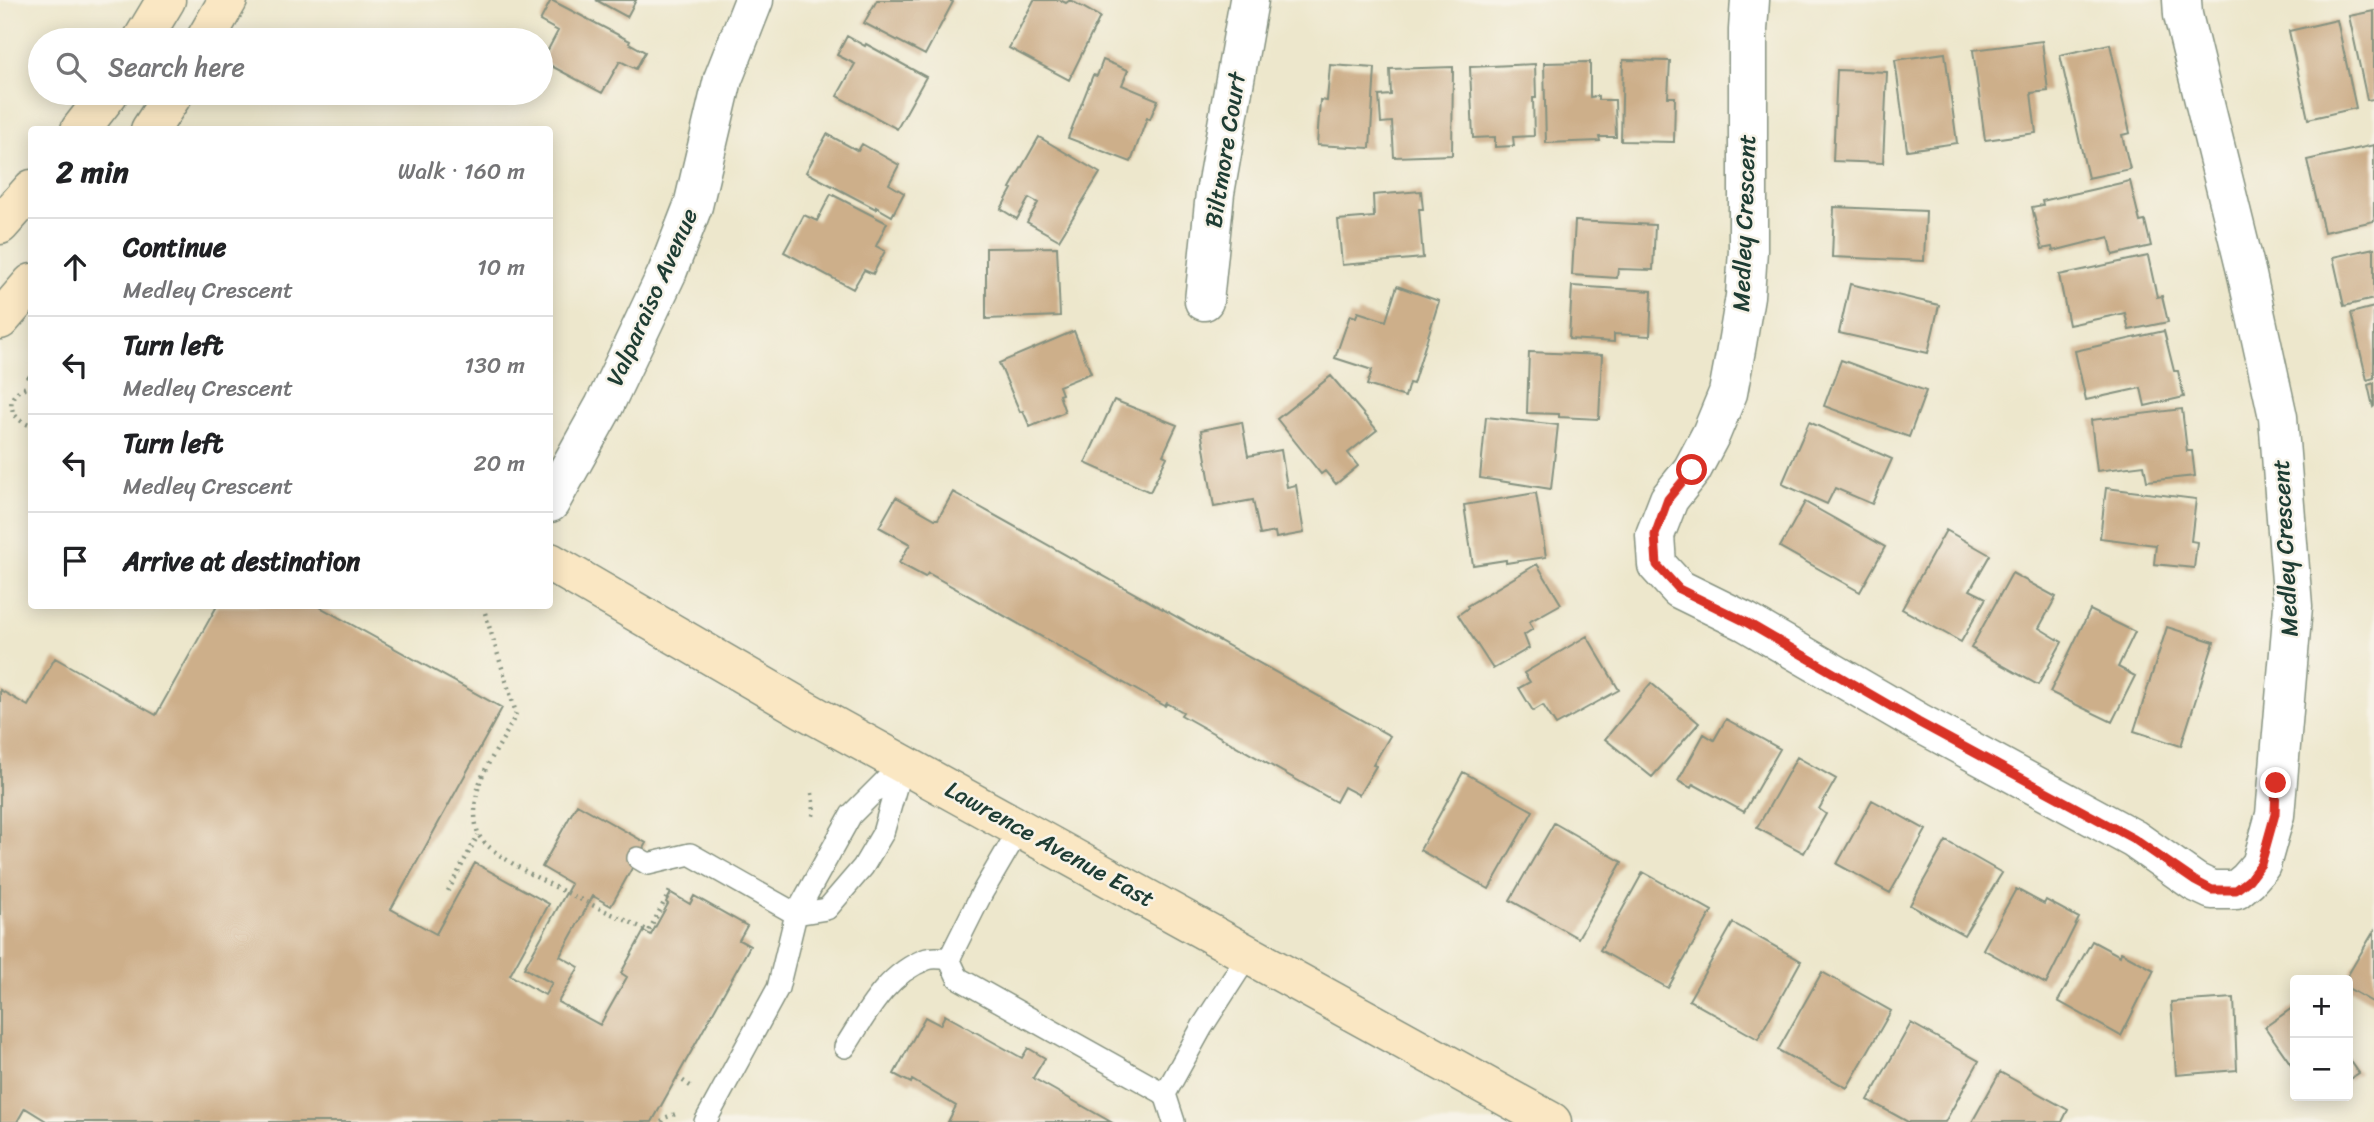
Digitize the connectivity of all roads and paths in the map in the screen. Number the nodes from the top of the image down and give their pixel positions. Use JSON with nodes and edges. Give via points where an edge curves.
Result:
{"nodes":[{"id":1,"x":166,"y":0,"type":"edge"},
{"id":2,"x":228,"y":0,"type":"edge"},
{"id":3,"x":754,"y":0,"type":"edge"},
{"id":4,"x":1249,"y":0,"type":"edge"},
{"id":5,"x":1751,"y":0,"type":"edge"},
{"id":6,"x":2182,"y":0,"type":"edge"},
{"id":7,"x":149,"y":28,"type":"edge"},
{"id":8,"x":212,"y":28,"type":"edge"},
{"id":9,"x":100,"y":105,"type":"edge"},
{"id":10,"x":166,"y":105,"type":"edge"},
{"id":11,"x":83,"y":126,"type":"edge"},
{"id":12,"x":153,"y":126,"type":"edge"},
{"id":13,"x":1204,"y":301,"type":"dead end"},
{"id":14,"x":28,"y":386,"type":"edge"},
{"id":15,"x":28,"y":425,"type":"edge"},
{"id":16,"x":553,"y":498,"type":"edge"},
{"id":17,"x":553,"y":564,"type":"edge"},
{"id":18,"x":485,"y":613,"type":"dead end"},
{"id":19,"x":903,"y":762,"type":"junction"},
{"id":20,"x":1020,"y":828,"type":"junction"},
{"id":21,"x":478,"y":835,"type":"junction"},
{"id":22,"x":638,"y":858,"type":"dead end"},
{"id":23,"x":678,"y":885,"type":"dead end"},
{"id":24,"x":448,"y":891,"type":"dead end"},
{"id":25,"x":796,"y":914,"type":"junction"},
{"id":26,"x":1249,"y":954,"type":"junction"},
{"id":27,"x":949,"y":959,"type":"junction"},
{"id":28,"x":845,"y":1047,"type":"dead end"},
{"id":29,"x":677,"y":1077,"type":"dead end"},
{"id":30,"x":696,"y":1089,"type":"dead end"},
{"id":31,"x":1166,"y":1094,"type":"junction"},
{"id":32,"x":684,"y":1111,"type":"dead end"},
{"id":33,"x":662,"y":1122,"type":"edge"},
{"id":34,"x":705,"y":1122,"type":"edge"},
{"id":35,"x":1174,"y":1122,"type":"edge"},
{"id":36,"x":1552,"y":1122,"type":"edge"}],
"edges":[{"from":1,"to":7,"type":"main road"},
{"from":2,"to":8,"type":"main road"},
{"from":3,"to":16,"type":"street","name":"Valparaiso Avenue","via":[[723,79],[693,206],[667,273],[604,406]]},
{"from":4,"to":13,"type":"street","name":"Biltmore Court","via":[[1216,193]]},
{"from":5,"to":6,"type":"street","name":"Medley Crescent","via":[[1745,296],[1728,393],[1692,470],[1668,499],[1655,535],[1657,565],[1679,589],[2134,839],[2195,881],[2212,890],[2236,890],[2261,864],[2275,814],[2292,606],[2278,417]]},
{"from":9,"to":11,"type":"main road"},
{"from":10,"to":12,"type":"main road"},
{"from":14,"to":15,"type":"path","via":[[17,392],[11,408],[20,422]]},
{"from":17,"to":19,"type":"main road","name":"Lawrence Avenue East"},
{"from":18,"to":21,"type":"path","via":[[516,713],[480,783],[474,811]]},
{"from":19,"to":20,"type":"main road","name":"Lawrence Avenue East"},
{"from":19,"to":25,"type":"lane","via":[[851,815]]},
{"from":19,"to":25,"type":"lane","via":[[883,833],[863,867],[827,909]]},
{"from":20,"to":26,"type":"main road","name":"Lawrence Avenue East"},
{"from":20,"to":27,"type":"lane"},
{"from":21,"to":23,"type":"path","via":[[517,867],[649,931],[669,889]]},
{"from":21,"to":24,"type":"path"},
{"from":22,"to":25,"type":"lane","via":[[648,864],[690,854]]},
{"from":25,"to":34,"type":"lane","via":[[778,988]]},
{"from":26,"to":31,"type":"lane"},
{"from":26,"to":36,"type":"main road","name":"Lawrence Avenue East"},
{"from":27,"to":28,"type":"lane","via":[[928,958],[897,976],[873,1002]]},
{"from":27,"to":31,"type":"lane","via":[[958,978]]},
{"from":29,"to":30,"type":"path"},
{"from":31,"to":35,"type":"lane"},
{"from":32,"to":33,"type":"path"}]}
